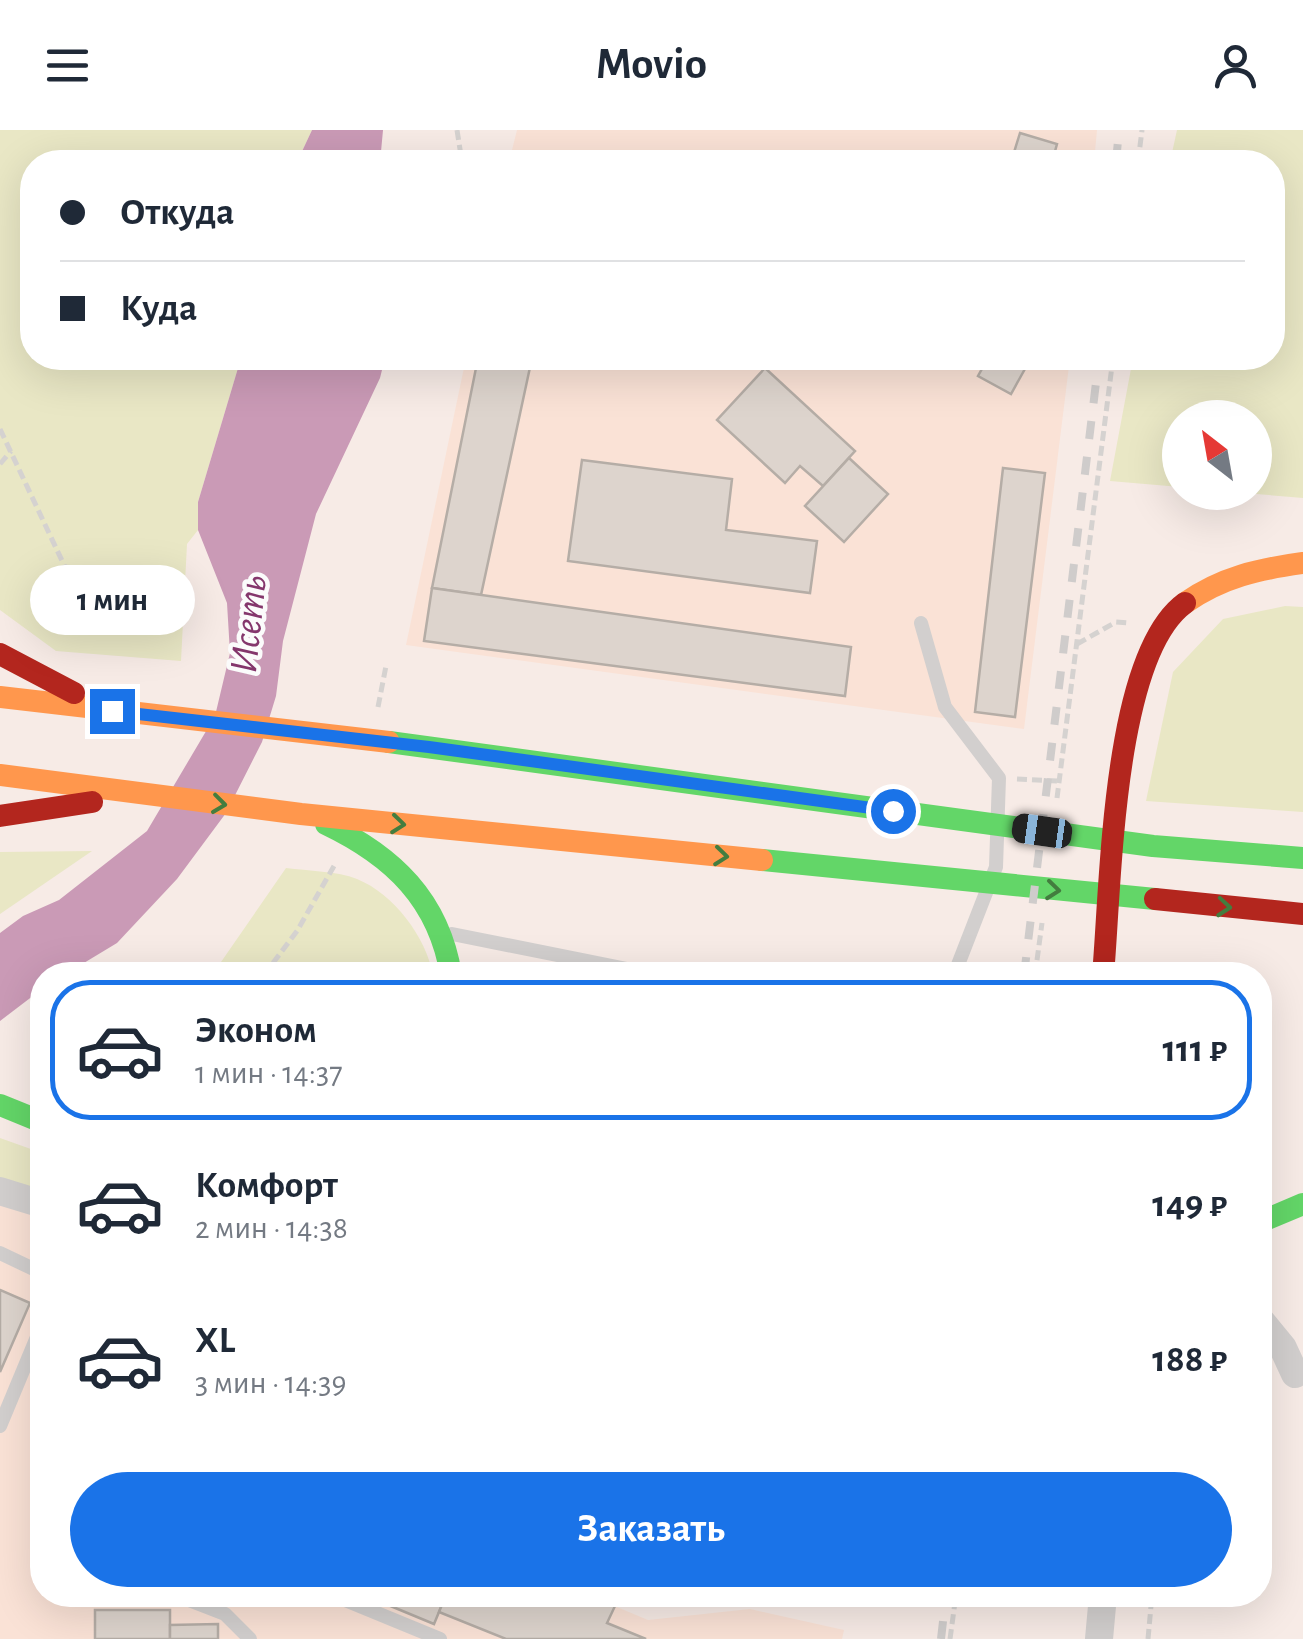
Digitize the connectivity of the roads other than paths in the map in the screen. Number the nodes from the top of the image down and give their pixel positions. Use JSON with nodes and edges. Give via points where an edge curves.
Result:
{"nodes":[{"id":1,"x":1303,"y":563,"type":"edge"},
{"id":2,"x":920,"y":624,"type":"dead end"},
{"id":3,"x":0,"y":654,"type":"edge"},
{"id":4,"x":0,"y":697,"type":"edge"},
{"id":5,"x":112,"y":711,"type":"junction"},
{"id":6,"x":0,"y":775,"type":"edge"},
{"id":7,"x":136,"y":795,"type":"junction"},
{"id":8,"x":301,"y":814,"type":"junction"},
{"id":9,"x":0,"y":816,"type":"edge"},
{"id":10,"x":1303,"y":858,"type":"edge"},
{"id":11,"x":1303,"y":914,"type":"edge"},
{"id":12,"x":442,"y":932,"type":"junction"},
{"id":13,"x":448,"y":962,"type":"edge"},
{"id":14,"x":591,"y":962,"type":"edge"},
{"id":15,"x":959,"y":962,"type":"edge"},
{"id":16,"x":1104,"y":962,"type":"edge"},
{"id":17,"x":4,"y":1106,"type":"edge"},
{"id":18,"x":30,"y":1117,"type":"edge"},
{"id":19,"x":0,"y":1191,"type":"edge"},
{"id":20,"x":30,"y":1200,"type":"edge"},
{"id":21,"x":1303,"y":1204,"type":"edge"},
{"id":22,"x":1272,"y":1217,"type":"edge"},
{"id":23,"x":0,"y":1254,"type":"edge"},
{"id":24,"x":30,"y":1267,"type":"edge"},
{"id":25,"x":1272,"y":1335,"type":"edge"},
{"id":26,"x":30,"y":1357,"type":"edge"},
{"id":27,"x":1299,"y":1383,"type":"edge"},
{"id":28,"x":0,"y":1426,"type":"edge"},
{"id":29,"x":207,"y":1607,"type":"edge"},
{"id":30,"x":362,"y":1607,"type":"edge"},
{"id":31,"x":1102,"y":1607,"type":"edge"},
{"id":32,"x":250,"y":1639,"type":"edge"},
{"id":33,"x":440,"y":1639,"type":"edge"},
{"id":34,"x":1099,"y":1639,"type":"edge"}],
"edges":[{"from":1,"to":16,"type":"main road","via":[[1220,580],[1188,600],[1160,628],[1138,670],[1126,720]]},
{"from":2,"to":15,"type":"lane","via":[[945,707],[999,778],[996,867]]},
{"from":3,"to":5,"type":"main road"},
{"from":4,"to":5,"type":"main road"},
{"from":5,"to":10,"type":"main road","via":[[429,747],[1152,846]]},
{"from":6,"to":7,"type":"main road"},
{"from":7,"to":8,"type":"main road","one_way":true},
{"from":7,"to":9,"type":"main road"},
{"from":8,"to":11,"type":"main road","one_way":true},
{"from":8,"to":12,"type":"main road","via":[[379,853],[412,880]]},
{"from":12,"to":13,"type":"main road"},
{"from":12,"to":14,"type":"lane"},
{"from":17,"to":18,"type":"main road"},
{"from":19,"to":20,"type":"street"},
{"from":21,"to":22,"type":"main road"},
{"from":23,"to":24,"type":"lane"},
{"from":25,"to":27,"type":"street"},
{"from":26,"to":28,"type":"lane"},
{"from":29,"to":32,"type":"lane","via":[[225,1614]]},
{"from":30,"to":33,"type":"lane"},
{"from":31,"to":34,"type":"street"}]}
